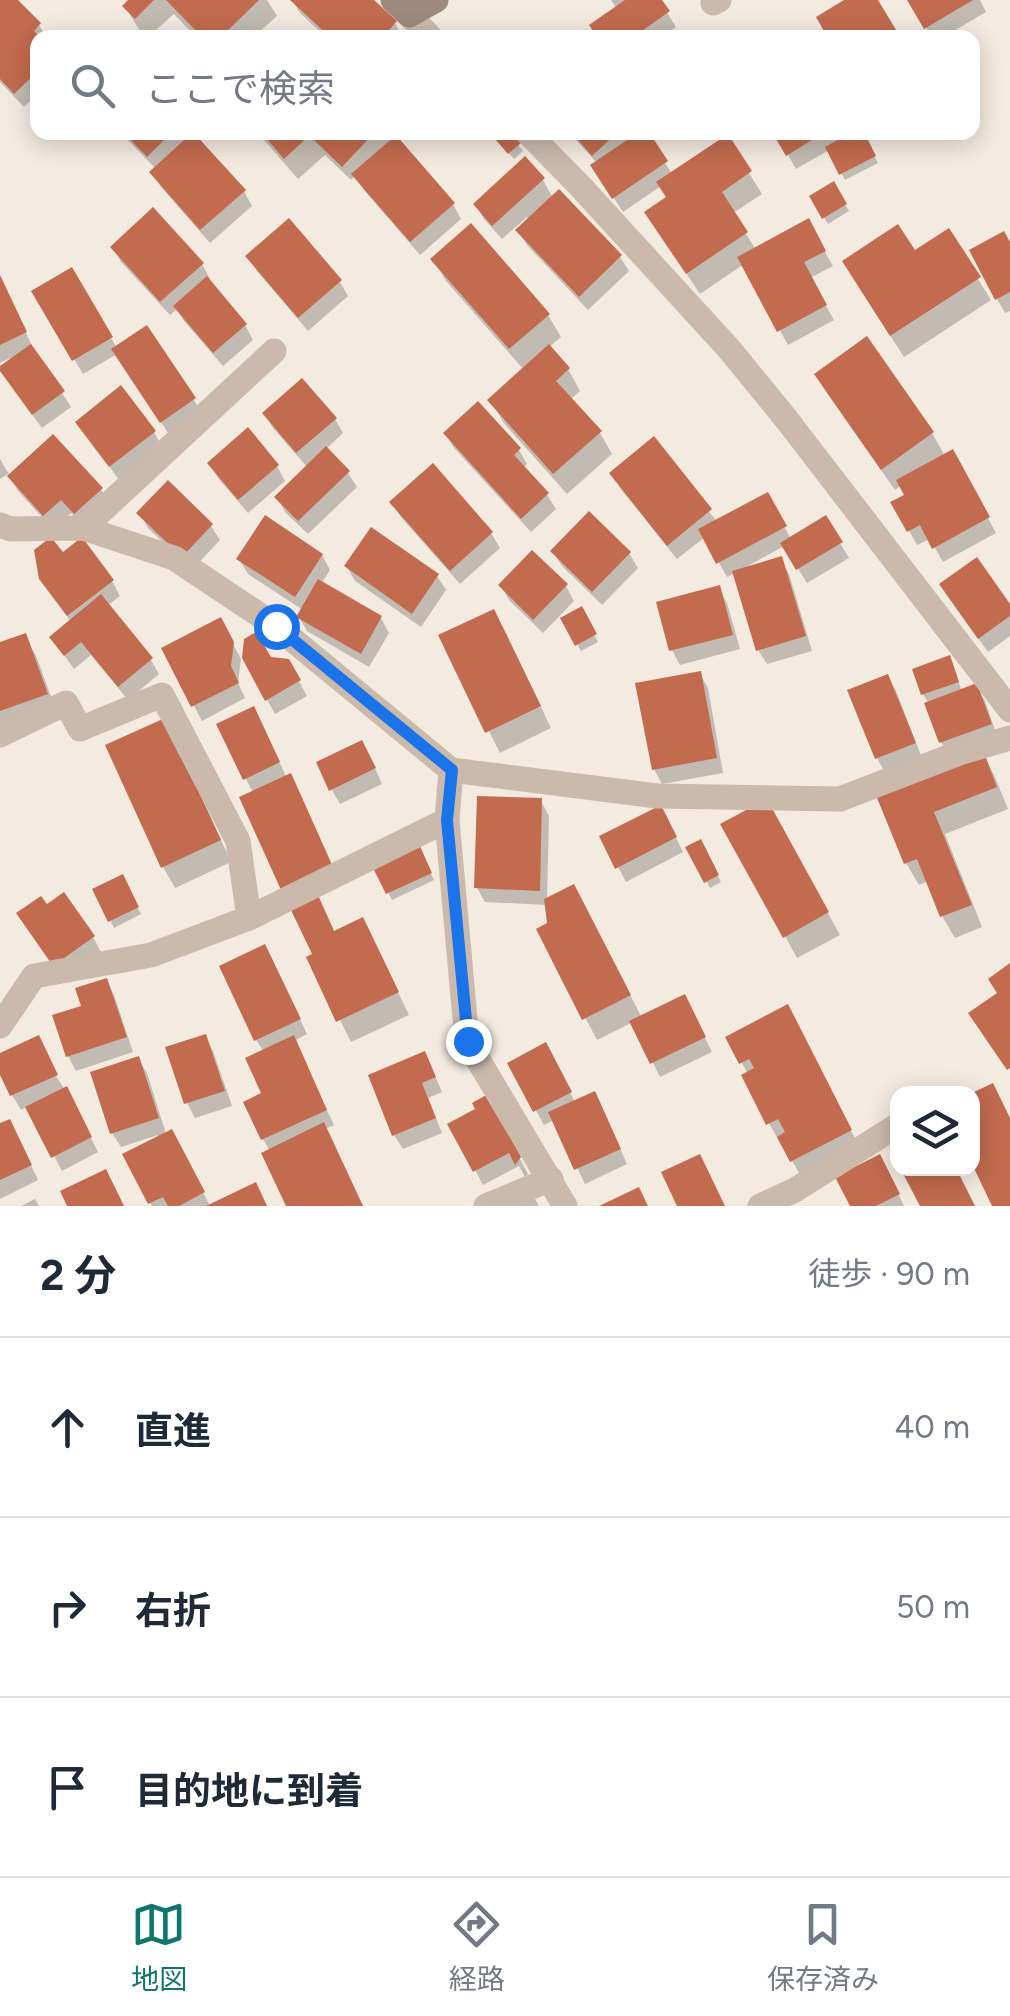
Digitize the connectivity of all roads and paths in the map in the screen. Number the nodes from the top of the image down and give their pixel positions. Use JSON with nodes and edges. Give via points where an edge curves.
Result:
{"nodes":[{"id":1,"x":436,"y":0,"type":"edge"},
{"id":2,"x":401,"y":8,"type":"edge"},
{"id":3,"x":423,"y":30,"type":"edge"},
{"id":4,"x":535,"y":140,"type":"edge"},
{"id":5,"x":274,"y":351,"type":"dead end"},
{"id":6,"x":0,"y":524,"type":"edge"},
{"id":7,"x":83,"y":528,"type":"junction"},
{"id":8,"x":1010,"y":710,"type":"edge"},
{"id":9,"x":0,"y":735,"type":"edge"},
{"id":10,"x":1010,"y":738,"type":"edge"},
{"id":11,"x":452,"y":770,"type":"junction"},
{"id":12,"x":447,"y":820,"type":"junction"},
{"id":13,"x":248,"y":918,"type":"junction"},
{"id":14,"x":0,"y":1026,"type":"edge"},
{"id":15,"x":890,"y":1130,"type":"edge"},
{"id":16,"x":551,"y":1179,"type":"junction"},
{"id":17,"x":486,"y":1206,"type":"edge"},
{"id":18,"x":565,"y":1206,"type":"edge"},
{"id":19,"x":760,"y":1206,"type":"edge"}],
"edges":[{"from":1,"to":2,"type":"main road"},
{"from":2,"to":3,"type":"street"},
{"from":4,"to":8,"type":"street","via":[[730,350]]},
{"from":5,"to":7,"type":"street"},
{"from":6,"to":7,"type":"street"},
{"from":7,"to":11,"type":"street","via":[[174,558],[276,626]]},
{"from":9,"to":13,"type":"street","via":[[66,703],[80,729],[162,695],[238,841]]},
{"from":10,"to":11,"type":"street","via":[[840,799],[657,796]]},
{"from":11,"to":12,"type":"street"},
{"from":12,"to":13,"type":"street"},
{"from":12,"to":16,"type":"street","via":[[468,1041]]},
{"from":13,"to":14,"type":"street","via":[[151,954],[34,976]]},
{"from":15,"to":19,"type":"street"},
{"from":16,"to":17,"type":"street"},
{"from":16,"to":18,"type":"street"}]}
